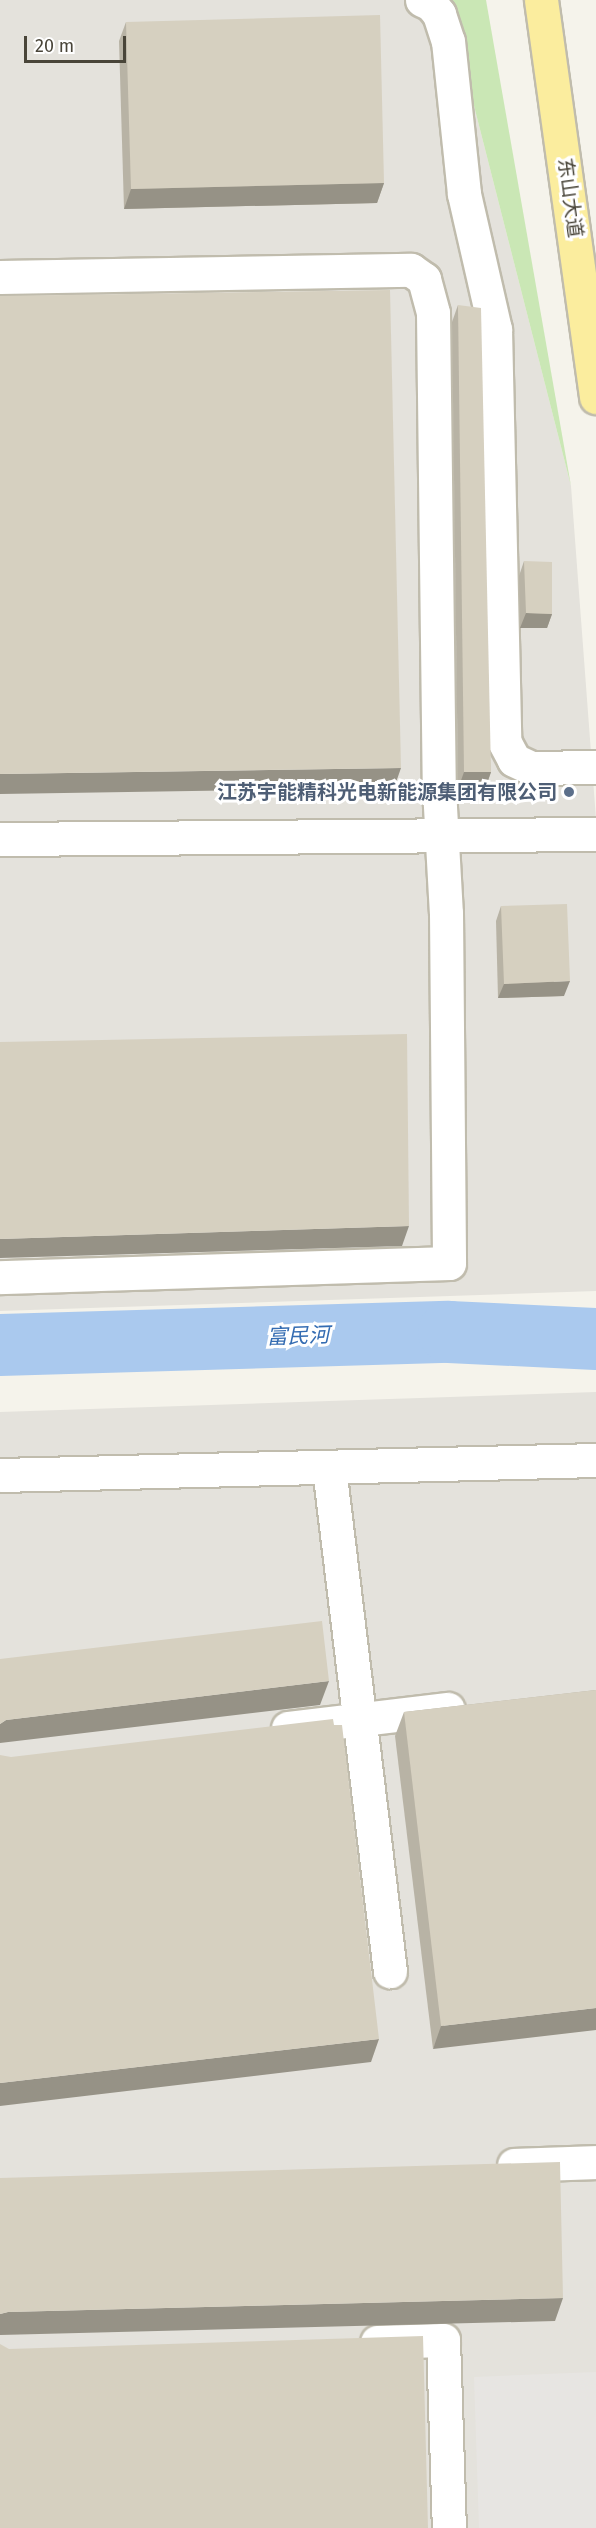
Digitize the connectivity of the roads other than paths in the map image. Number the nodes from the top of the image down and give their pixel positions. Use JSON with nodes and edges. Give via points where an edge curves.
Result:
{"nodes":[{"id":1,"x":422,"y":0,"type":"edge"},
{"id":2,"x":541,"y":0,"type":"edge"},
{"id":3,"x":0,"y":277,"type":"edge"},
{"id":4,"x":596,"y":397,"type":"edge"},
{"id":5,"x":596,"y":767,"type":"edge"},
{"id":6,"x":596,"y":834,"type":"edge"},
{"id":7,"x":445,"y":836,"type":"junction"},
{"id":8,"x":0,"y":839,"type":"edge"},
{"id":9,"x":0,"y":1277,"type":"edge"},
{"id":10,"x":596,"y":1460,"type":"edge"},
{"id":11,"x":329,"y":1468,"type":"junction"},
{"id":12,"x":0,"y":1475,"type":"edge"},
{"id":13,"x":478,"y":1705,"type":"edge"},
{"id":14,"x":360,"y":1719,"type":"junction"},
{"id":15,"x":255,"y":1732,"type":"edge"},
{"id":16,"x":390,"y":1971,"type":"dead end"},
{"id":17,"x":596,"y":2162,"type":"edge"},
{"id":18,"x":489,"y":2165,"type":"edge"},
{"id":19,"x":347,"y":2343,"type":"edge"},
{"id":20,"x":449,"y":2528,"type":"edge"}],
"edges":[{"from":1,"to":5,"type":"lane","via":[[439,14],[448,41],[464,194],[495,329],[504,741],[514,760],[531,768]]},
{"from":2,"to":4,"type":"main road","name":"东山大道"},
{"from":3,"to":7,"type":"lane","via":[[411,270],[424,279],[433,313],[439,789]]},
{"from":6,"to":7,"type":"lane"},
{"from":7,"to":8,"type":"lane"},
{"from":7,"to":9,"type":"lane","via":[[449,1263]]},
{"from":10,"to":11,"type":"lane"},
{"from":11,"to":12,"type":"lane"},
{"from":11,"to":14,"type":"lane"},
{"from":13,"to":14,"type":"lane"},
{"from":14,"to":15,"type":"lane"},
{"from":14,"to":16,"type":"lane"},
{"from":17,"to":18,"type":"lane"},
{"from":19,"to":20,"type":"lane","via":[[442,2340]]}]}
